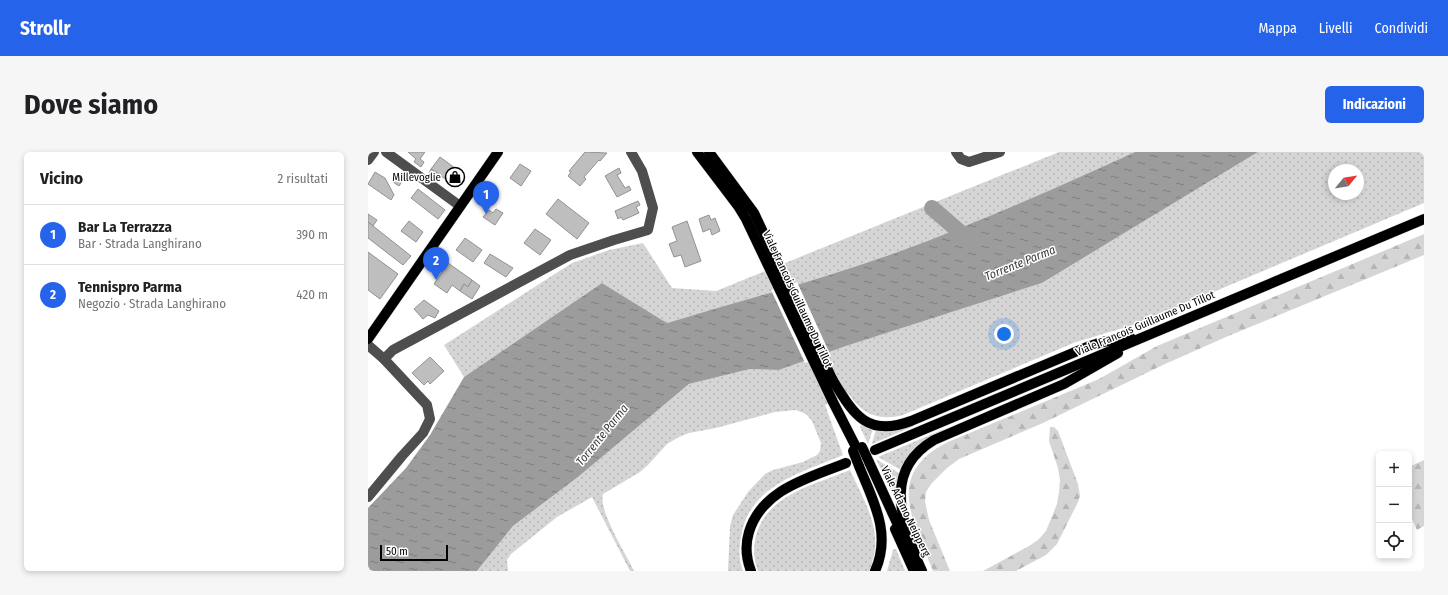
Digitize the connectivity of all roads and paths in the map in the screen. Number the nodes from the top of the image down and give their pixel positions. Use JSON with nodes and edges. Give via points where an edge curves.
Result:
{"nodes":[{"id":1,"x":374,"y":152,"type":"edge"},
{"id":2,"x":386,"y":152,"type":"edge"},
{"id":3,"x":498,"y":152,"type":"edge"},
{"id":4,"x":631,"y":152,"type":"edge"},
{"id":5,"x":698,"y":152,"type":"edge"},
{"id":6,"x":709,"y":152,"type":"edge"},
{"id":7,"x":956,"y":152,"type":"edge"},
{"id":8,"x":994,"y":153,"type":"edge"},
{"id":9,"x":368,"y":160,"type":"edge"},
{"id":10,"x":460,"y":206,"type":"junction"},
{"id":11,"x":1424,"y":219,"type":"edge"},
{"id":12,"x":766,"y":249,"type":"junction"},
{"id":13,"x":1145,"y":336,"type":"junction"},
{"id":14,"x":368,"y":339,"type":"edge"},
{"id":15,"x":368,"y":345,"type":"edge"},
{"id":16,"x":384,"y":360,"type":"junction"},
{"id":17,"x":838,"y":399,"type":"junction"},
{"id":18,"x":857,"y":449,"type":"junction"},
{"id":19,"x":875,"y":450,"type":"dead end"},
{"id":20,"x":846,"y":463,"type":"dead end"},
{"id":21,"x":864,"y":464,"type":"junction"},
{"id":22,"x":368,"y":497,"type":"edge"},
{"id":23,"x":916,"y":559,"type":"junction"},
{"id":24,"x":751,"y":571,"type":"edge"},
{"id":25,"x":875,"y":571,"type":"edge"},
{"id":26,"x":914,"y":571,"type":"edge"},
{"id":27,"x":922,"y":571,"type":"edge"}],
"edges":[{"from":1,"to":9,"type":"street"},
{"from":2,"to":10,"type":"street"},
{"from":3,"to":10,"type":"main road"},
{"from":4,"to":16,"type":"street","via":[[642,171],[653,208],[648,230],[570,255],[393,350]]},
{"from":5,"to":12,"type":"main road","name":"Viale Francois Guillaume Du Tillot"},
{"from":6,"to":12,"type":"main road","name":"Viale Francois Guillaume Du Tillot","via":[[750,206]]},
{"from":7,"to":8,"type":"street","via":[[961,159],[969,162]]},
{"from":10,"to":14,"type":"main road"},
{"from":11,"to":13,"type":"main road","name":"Viale Francois Guillaume Du Tillot"},
{"from":12,"to":17,"type":"main road","name":"Viale Francois Guillaume Du Tillot"},
{"from":12,"to":17,"type":"main road","name":"Viale Francois Guillaume Du Tillot","via":[[832,379]]},
{"from":13,"to":17,"type":"main road","via":[[1102,342],[1087,347],[894,426],[878,426],[864,420]]},
{"from":13,"to":19,"type":"main road","name":"Viale Francois Guillaume Du Tillot"},
{"from":13,"to":23,"type":"main road","via":[[1064,384],[934,440],[918,452],[904,474],[900,500]]},
{"from":15,"to":16,"type":"street"},
{"from":16,"to":22,"type":"street","via":[[427,405],[430,419],[423,434]]},
{"from":17,"to":18,"type":"main road","name":"Viale Francois Guillaume Du Tillot"},
{"from":17,"to":18,"type":"main road","name":"Viale Francois Guillaume Du Tillot"},
{"from":18,"to":21,"type":"main road","name":"Viale Francois Guillaume Du Tillot","bridge":true},
{"from":20,"to":24,"type":"main road","via":[[789,487],[766,503],[755,518],[749,534],[746,553]]},
{"from":21,"to":23,"type":"main road","name":"Viale Adamo Neipperg"},
{"from":21,"to":25,"type":"main road","via":[[882,530],[882,552]]},
{"from":21,"to":26,"type":"main road","name":"Viale Adamo Neipperg"},
{"from":23,"to":27,"type":"main road","name":"Viale Adamo Neipperg"}]}
